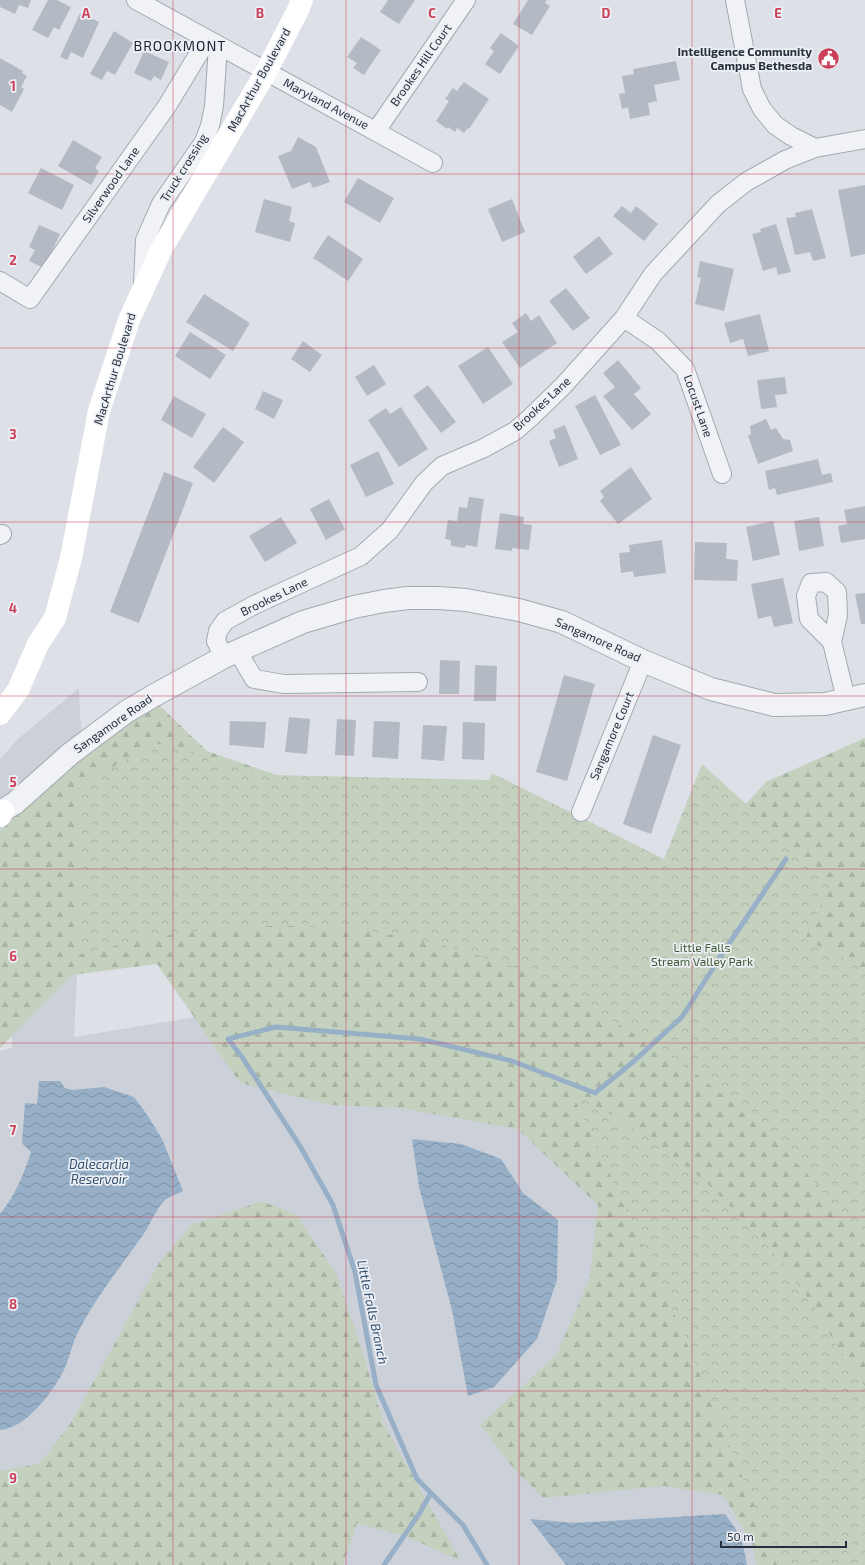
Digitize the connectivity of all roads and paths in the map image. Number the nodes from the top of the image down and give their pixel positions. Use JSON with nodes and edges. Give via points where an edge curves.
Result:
{"nodes":[{"id":1,"x":136,"y":0,"type":"edge"},
{"id":2,"x":302,"y":0,"type":"edge"},
{"id":3,"x":466,"y":0,"type":"edge"},
{"id":4,"x":735,"y":0,"type":"edge"},
{"id":5,"x":213,"y":43,"type":"junction"},
{"id":6,"x":266,"y":72,"type":"junction"},
{"id":7,"x":376,"y":131,"type":"junction"},
{"id":8,"x":865,"y":140,"type":"edge"},
{"id":9,"x":815,"y":148,"type":"junction"},
{"id":10,"x":433,"y":163,"type":"dead end"},
{"id":11,"x":0,"y":281,"type":"edge"},
{"id":12,"x":143,"y":289,"type":"junction"},
{"id":13,"x":624,"y":318,"type":"junction"},
{"id":14,"x":722,"y":474,"type":"dead end"},
{"id":15,"x":832,"y":642,"type":"dead end"},
{"id":16,"x":231,"y":654,"type":"junction"},
{"id":17,"x":643,"y":660,"type":"junction"},
{"id":18,"x":418,"y":682,"type":"dead end"},
{"id":19,"x":856,"y":697,"type":"edge"},
{"id":20,"x":0,"y":714,"type":"edge"},
{"id":21,"x":581,"y":812,"type":"dead end"},
{"id":22,"x":1,"y":813,"type":"edge"}],
"edges":[{"from":1,"to":5,"type":"street","name":"Maryland Avenue"},
{"from":2,"to":6,"type":"main road","name":"MacArthur Boulevard"},
{"from":3,"to":7,"type":"street","name":"Brookes Hill Court"},
{"from":4,"to":9,"type":"street","via":[[752,89],[762,109],[775,125]]},
{"from":5,"to":6,"type":"street","name":"Maryland Avenue"},
{"from":5,"to":11,"type":"street","name":"Silverwood Lane","via":[[30,299]]},
{"from":5,"to":12,"type":"street","name":"Truck crossing","via":[[214,106],[210,126],[204,142],[161,204],[145,240]]},
{"from":6,"to":7,"type":"street","name":"Maryland Avenue"},
{"from":6,"to":12,"type":"main road","name":"MacArthur Boulevard","via":[[162,248]]},
{"from":7,"to":10,"type":"street","name":"Maryland Avenue"},
{"from":8,"to":9,"type":"street","name":"Brookes Lane"},
{"from":9,"to":13,"type":"street","name":"Brookes Lane","via":[[785,160],[752,178],[718,204],[653,274]]},
{"from":12,"to":20,"type":"main road","name":"MacArthur Boulevard","via":[[128,320],[99,411],[71,558],[55,618],[38,644],[18,690]]},
{"from":13,"to":14,"type":"street","name":"Locust Lane","via":[[658,341],[685,369]]},
{"from":13,"to":16,"type":"street","name":"Brookes Lane","via":[[563,386],[515,431],[442,466],[424,483],[390,530],[361,556],[225,621],[218,630],[216,641]]},
{"from":15,"to":19,"type":"street"},
{"from":16,"to":17,"type":"street","name":"Sangamore Road","via":[[303,622],[330,613],[384,601],[438,598],[493,604],[555,620]]},
{"from":16,"to":18,"type":"street","via":[[254,679],[284,684]]},
{"from":16,"to":22,"type":"street","name":"Sangamore Road","via":[[126,712],[70,754]]},
{"from":17,"to":19,"type":"street","name":"Sangamore Road","via":[[711,689],[774,704],[825,704]]},
{"from":17,"to":21,"type":"street","name":"Sangamore Court"}]}
